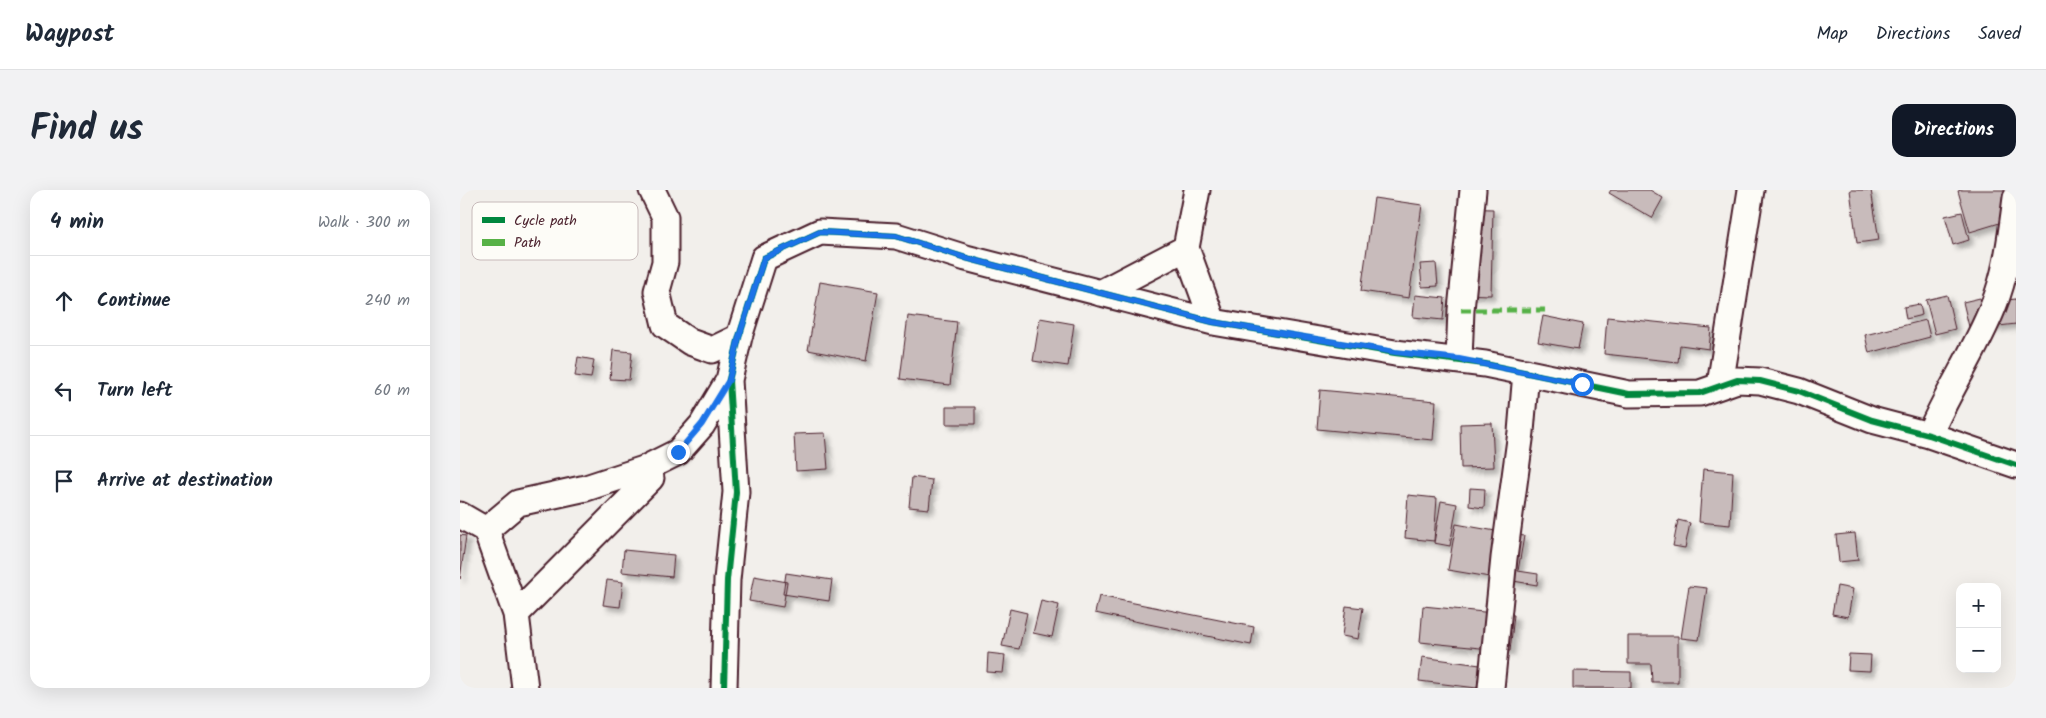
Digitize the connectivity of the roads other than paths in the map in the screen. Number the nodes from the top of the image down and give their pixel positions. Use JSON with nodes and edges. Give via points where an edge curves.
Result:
{"nodes":[{"id":1,"x":652,"y":190,"type":"edge"},
{"id":2,"x":1198,"y":190,"type":"edge"},
{"id":3,"x":1474,"y":190,"type":"edge"},
{"id":4,"x":1751,"y":190,"type":"edge"},
{"id":5,"x":2016,"y":198,"type":"edge"},
{"id":6,"x":1186,"y":248,"type":"junction"},
{"id":7,"x":1100,"y":293,"type":"junction"},
{"id":8,"x":1213,"y":322,"type":"junction"},
{"id":9,"x":739,"y":337,"type":"junction"},
{"id":10,"x":1459,"y":359,"type":"junction"},
{"id":11,"x":1526,"y":372,"type":"junction"},
{"id":12,"x":729,"y":380,"type":"junction"},
{"id":13,"x":1720,"y":385,"type":"junction"},
{"id":14,"x":1928,"y":434,"type":"junction"},
{"id":15,"x":2016,"y":465,"type":"edge"},
{"id":16,"x":644,"y":469,"type":"junction"},
{"id":17,"x":460,"y":515,"type":"edge"},
{"id":18,"x":486,"y":530,"type":"junction"},
{"id":19,"x":516,"y":614,"type":"junction"},
{"id":20,"x":526,"y":688,"type":"edge"},
{"id":21,"x":724,"y":688,"type":"edge"},
{"id":22,"x":1491,"y":688,"type":"edge"}],
"edges":[{"from":1,"to":9,"type":"street","via":[[665,217],[665,262],[657,291],[665,325],[690,342],[712,350]]},
{"from":2,"to":6,"type":"street"},
{"from":3,"to":10,"type":"street"},
{"from":4,"to":13,"type":"street"},
{"from":5,"to":14,"type":"street","via":[[2009,250],[1994,306]]},
{"from":6,"to":7,"type":"street"},
{"from":6,"to":8,"type":"street"},
{"from":7,"to":8,"type":"street"},
{"from":7,"to":9,"type":"street","via":[[896,236],[820,232],[764,258]]},
{"from":8,"to":10,"type":"street","via":[[1395,352]]},
{"from":9,"to":12,"type":"street"},
{"from":10,"to":11,"type":"street"},
{"from":11,"to":13,"type":"street","via":[[1629,394],[1700,392]]},
{"from":11,"to":22,"type":"street"},
{"from":12,"to":16,"type":"street","via":[[702,424],[678,452]]},
{"from":12,"to":21,"type":"street","via":[[736,492],[727,580]]},
{"from":13,"to":14,"type":"street","via":[[1737,380],[1760,381],[1799,391],[1872,420]]},
{"from":14,"to":15,"type":"street"},
{"from":16,"to":18,"type":"street","via":[[586,488],[518,503]]},
{"from":16,"to":19,"type":"street","via":[[651,478]]},
{"from":17,"to":18,"type":"street"},
{"from":18,"to":19,"type":"street"},
{"from":19,"to":20,"type":"street"}]}
